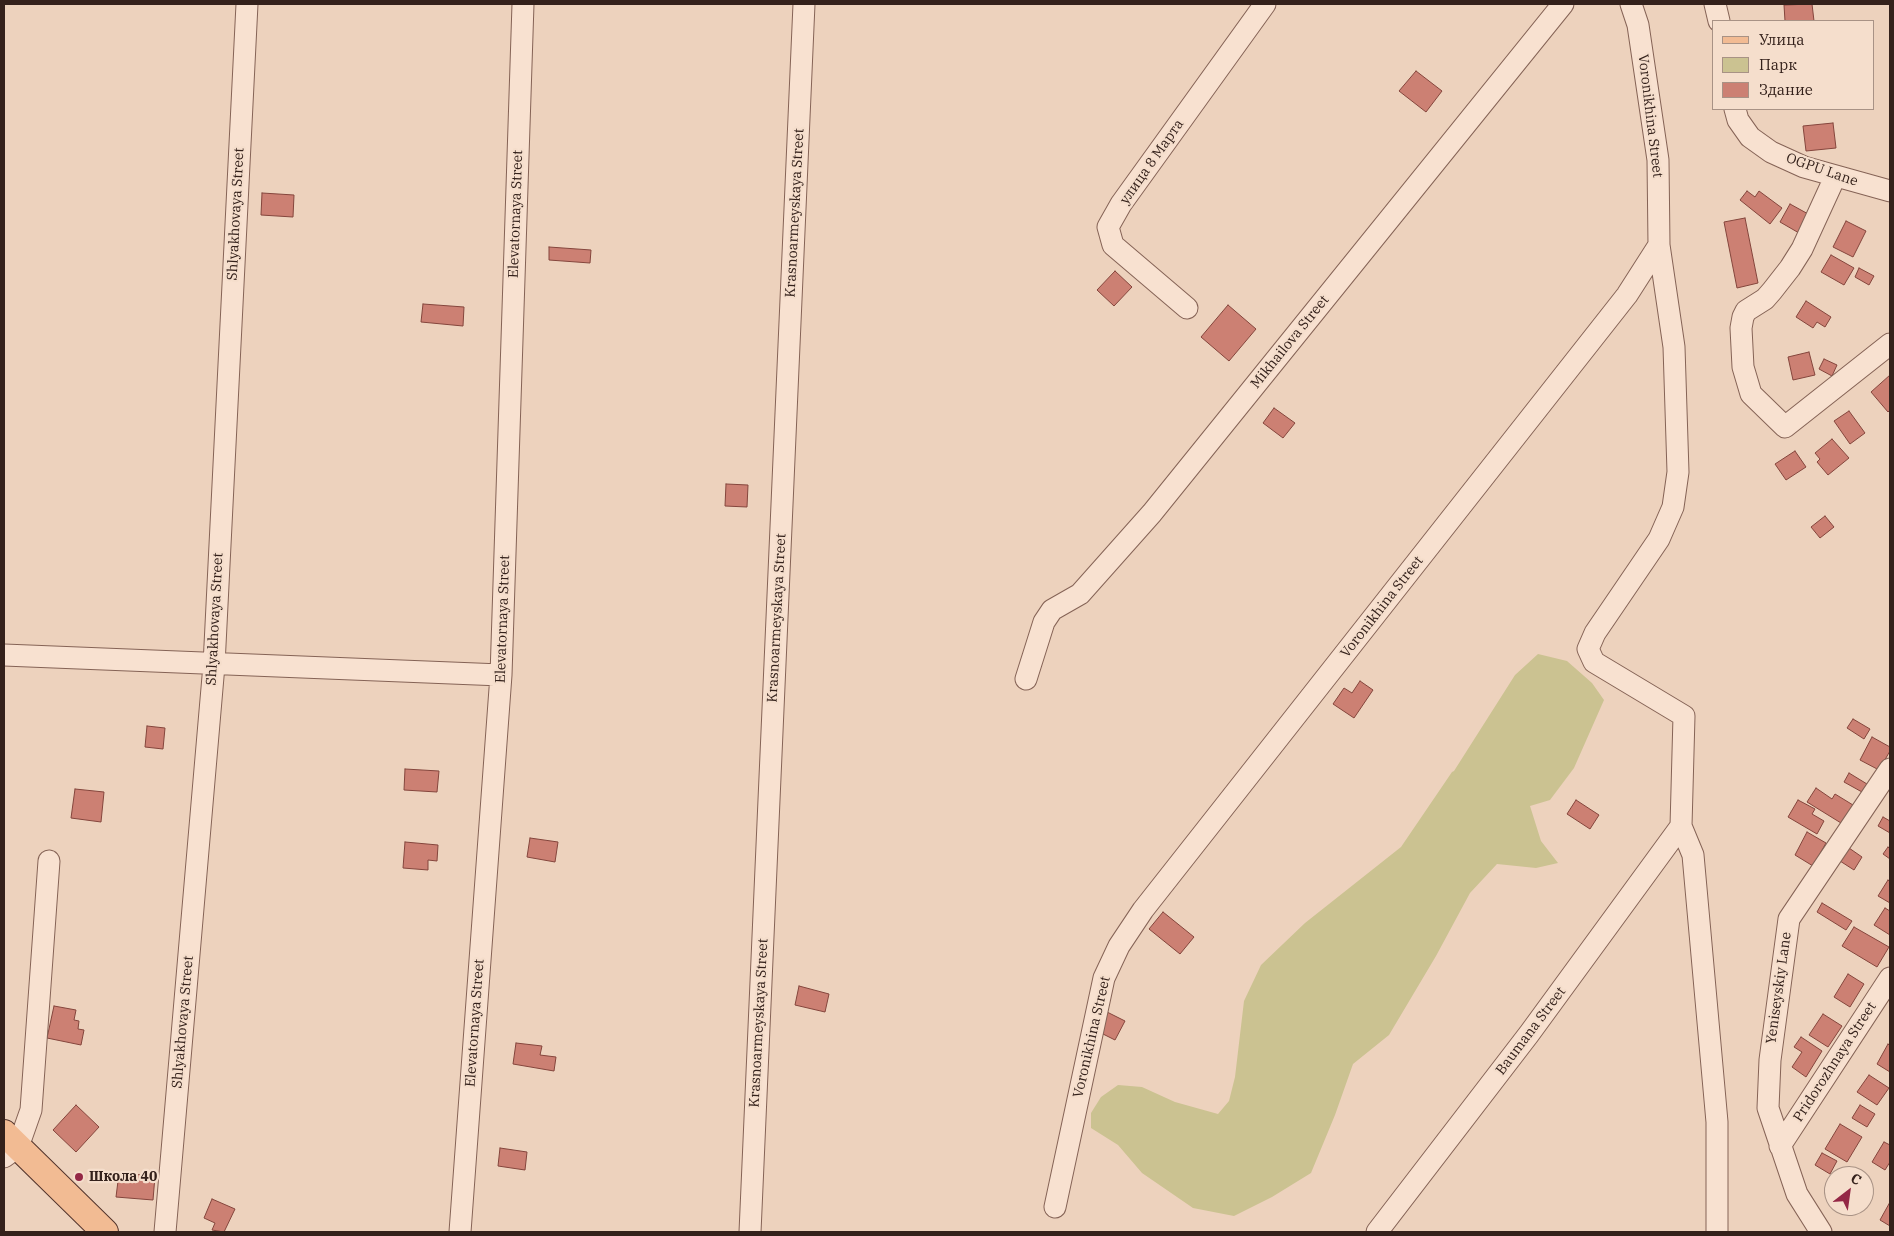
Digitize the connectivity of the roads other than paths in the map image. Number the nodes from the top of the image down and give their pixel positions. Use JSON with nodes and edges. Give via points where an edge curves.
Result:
{"nodes":[{"id":1,"x":247,"y":4,"type":"edge"},
{"id":2,"x":523,"y":4,"type":"edge"},
{"id":3,"x":804,"y":4,"type":"edge"},
{"id":4,"x":1264,"y":4,"type":"edge"},
{"id":5,"x":1563,"y":4,"type":"edge"},
{"id":6,"x":1631,"y":4,"type":"edge"},
{"id":7,"x":1715,"y":4,"type":"edge"},
{"id":8,"x":1719,"y":20,"type":"edge"},
{"id":9,"x":1736,"y":114,"type":"edge"},
{"id":10,"x":1835,"y":176,"type":"junction"},
{"id":11,"x":1890,"y":191,"type":"edge"},
{"id":12,"x":1659,"y":245,"type":"junction"},
{"id":13,"x":1187,"y":308,"type":"dead end"},
{"id":14,"x":1890,"y":344,"type":"edge"},
{"id":15,"x":4,"y":655,"type":"edge"},
{"id":16,"x":214,"y":665,"type":"junction"},
{"id":17,"x":501,"y":675,"type":"junction"},
{"id":18,"x":1026,"y":679,"type":"dead end"},
{"id":19,"x":1890,"y":769,"type":"edge"},
{"id":20,"x":1681,"y":826,"type":"junction"},
{"id":21,"x":49,"y":861,"type":"dead end"},
{"id":22,"x":1890,"y":978,"type":"edge"},
{"id":23,"x":8,"y":1146,"type":"edge"},
{"id":24,"x":1780,"y":1146,"type":"junction"},
{"id":25,"x":1055,"y":1208,"type":"dead end"},
{"id":26,"x":104,"y":1232,"type":"edge"},
{"id":27,"x":165,"y":1232,"type":"edge"},
{"id":28,"x":460,"y":1232,"type":"edge"},
{"id":29,"x":750,"y":1232,"type":"edge"},
{"id":30,"x":1377,"y":1232,"type":"edge"},
{"id":31,"x":1718,"y":1232,"type":"edge"},
{"id":32,"x":1821,"y":1232,"type":"edge"}],
"edges":[{"from":1,"to":16,"type":"street","name":"Shlyakhovaya Street"},
{"from":2,"to":17,"type":"street","name":"Elevatornaya Street"},
{"from":3,"to":29,"type":"street","name":"Krasnoarmeyskaya Street"},
{"from":4,"to":13,"type":"street","name":"улица 8 Марта","via":[[1108,226],[1113,245]]},
{"from":5,"to":18,"type":"street","name":"Mikhailova Street","via":[[1152,513],[1080,594],[1052,610],[1044,622]]},
{"from":6,"to":12,"type":"street","name":"Voronikhina Street","via":[[1638,25],[1658,160]]},
{"from":7,"to":8,"type":"street"},
{"from":9,"to":10,"type":"street","name":"OGPU Lane","via":[[1750,137],[1771,152]]},
{"from":10,"to":11,"type":"street","name":"OGPU Lane"},
{"from":10,"to":14,"type":"street","via":[[1802,249],[1765,299],[1746,311],[1741,328],[1743,367],[1751,394],[1785,426]]},
{"from":12,"to":20,"type":"street","via":[[1674,347],[1678,472],[1673,507],[1659,539],[1595,633],[1588,649],[1594,662],[1684,716]]},
{"from":12,"to":25,"type":"street","name":"Voronikhina Street","via":[[1627,295],[1118,946],[1104,978]]},
{"from":15,"to":16,"type":"street"},
{"from":16,"to":17,"type":"street"},
{"from":16,"to":27,"type":"street","name":"Shlyakhovaya Street"},
{"from":17,"to":28,"type":"street","name":"Elevatornaya Street"},
{"from":19,"to":24,"type":"street","name":"Yeniseyskiy Lane","via":[[1789,918],[1770,1060],[1768,1108]]},
{"from":20,"to":30,"type":"street","name":"Baumana Street","via":[[1529,1034]]},
{"from":20,"to":31,"type":"street","via":[[1693,855],[1717,1122]]},
{"from":21,"to":23,"type":"street","via":[[31,1110]]},
{"from":22,"to":24,"type":"street","name":"Pridorozhnaya Street"},
{"from":23,"to":26,"type":"main road"},
{"from":24,"to":32,"type":"street","name":"Yeniseyskiy Lane","via":[[1797,1194]]}]}
